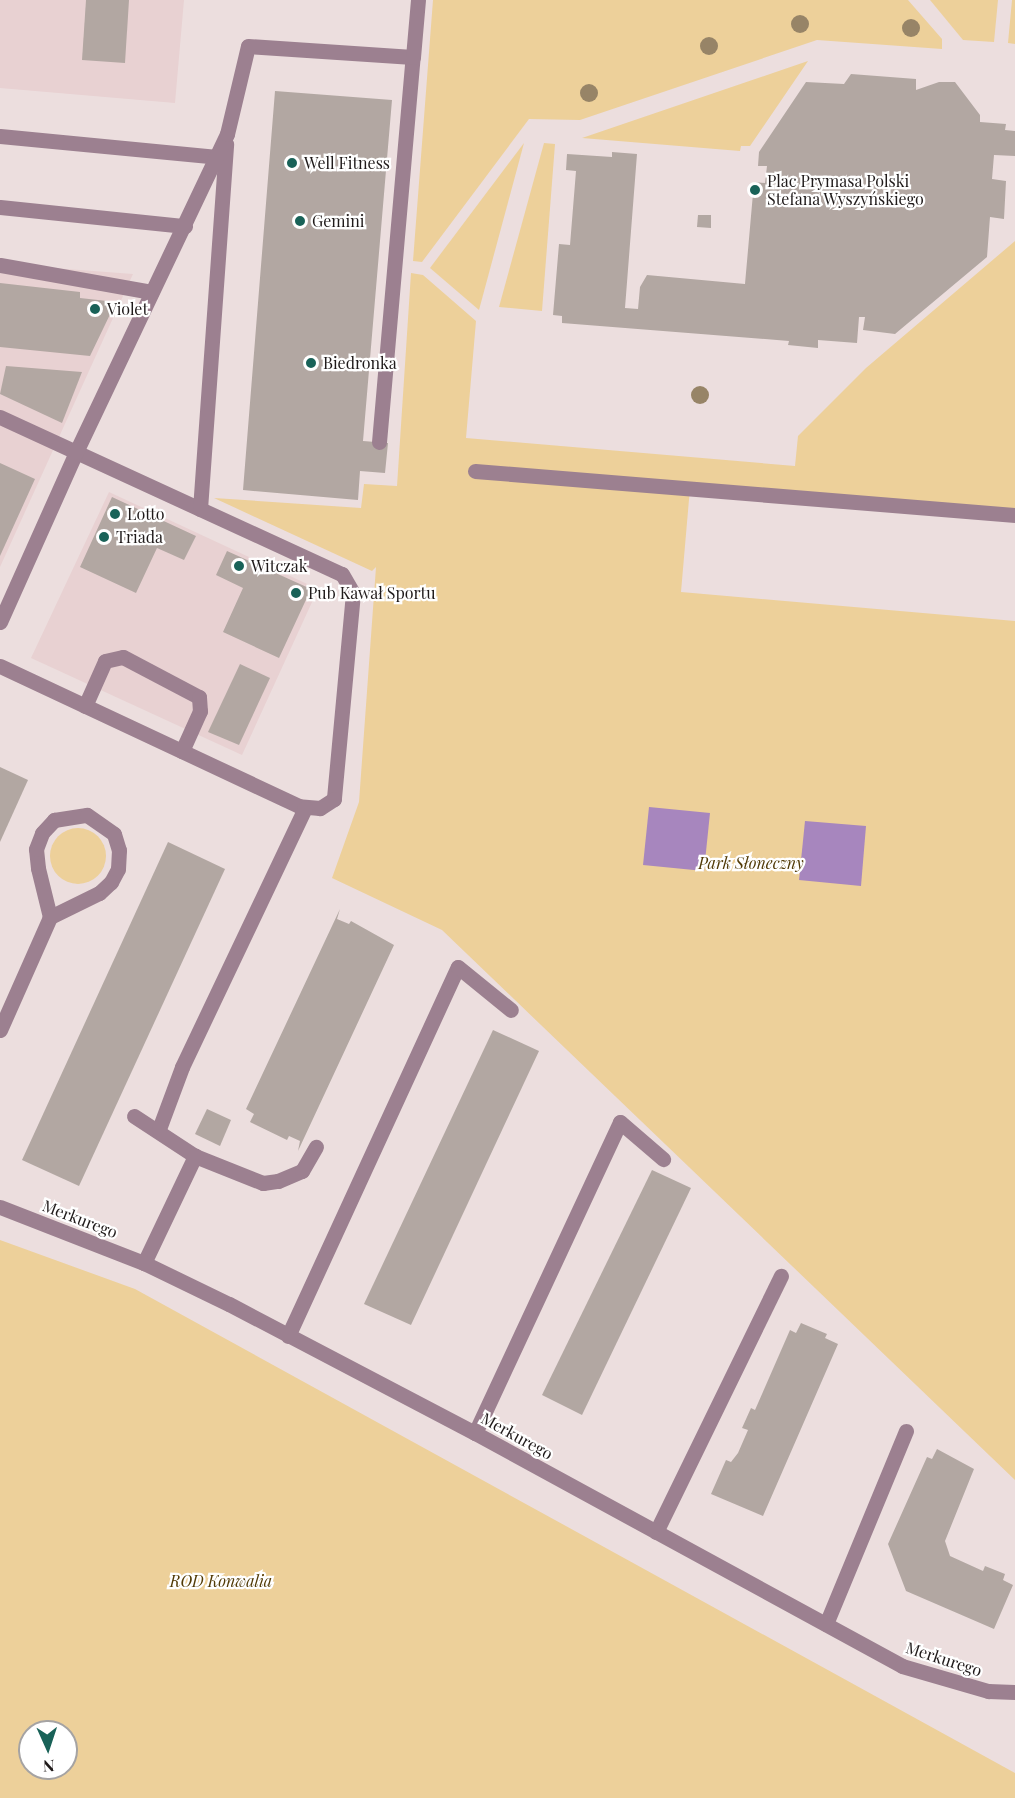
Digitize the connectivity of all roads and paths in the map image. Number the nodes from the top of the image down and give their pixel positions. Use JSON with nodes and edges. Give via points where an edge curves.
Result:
{"nodes":[{"id":1,"x":418,"y":0,"type":"edge"},
{"id":2,"x":413,"y":57,"type":"junction"},
{"id":3,"x":227,"y":134,"type":"junction"},
{"id":4,"x":0,"y":136,"type":"edge"},
{"id":5,"x":217,"y":157,"type":"junction"},
{"id":6,"x":0,"y":207,"type":"edge"},
{"id":7,"x":185,"y":226,"type":"junction"},
{"id":8,"x":0,"y":265,"type":"edge"},
{"id":9,"x":152,"y":292,"type":"junction"},
{"id":10,"x":0,"y":417,"type":"edge"},
{"id":11,"x":379,"y":442,"type":"dead end"},
{"id":12,"x":76,"y":452,"type":"junction"},
{"id":13,"x":475,"y":471,"type":"dead end"},
{"id":14,"x":200,"y":509,"type":"junction"},
{"id":15,"x":1015,"y":515,"type":"edge"},
{"id":16,"x":0,"y":622,"type":"edge"},
{"id":17,"x":0,"y":666,"type":"edge"},
{"id":18,"x":85,"y":706,"type":"junction"},
{"id":19,"x":182,"y":751,"type":"junction"},
{"id":20,"x":305,"y":808,"type":"junction"},
{"id":21,"x":50,"y":917,"type":"junction"},
{"id":22,"x":511,"y":1010,"type":"dead end"},
{"id":23,"x":0,"y":1030,"type":"edge"},
{"id":24,"x":134,"y":1116,"type":"dead end"},
{"id":25,"x":159,"y":1129,"type":"junction"},
{"id":26,"x":316,"y":1147,"type":"dead end"},
{"id":27,"x":195,"y":1156,"type":"junction"},
{"id":28,"x":663,"y":1159,"type":"dead end"},
{"id":29,"x":0,"y":1207,"type":"edge"},
{"id":30,"x":144,"y":1263,"type":"junction"},
{"id":31,"x":781,"y":1276,"type":"dead end"},
{"id":32,"x":288,"y":1336,"type":"junction"},
{"id":33,"x":906,"y":1431,"type":"dead end"},
{"id":34,"x":475,"y":1433,"type":"junction"},
{"id":35,"x":656,"y":1532,"type":"junction"},
{"id":36,"x":826,"y":1624,"type":"junction"},
{"id":37,"x":1015,"y":1692,"type":"edge"}],
"edges":[{"from":1,"to":2,"type":"street"},
{"from":2,"to":3,"type":"street","via":[[248,46]]},
{"from":2,"to":11,"type":"street"},
{"from":3,"to":5,"type":"street"},
{"from":3,"to":14,"type":"street"},
{"from":4,"to":5,"type":"street"},
{"from":5,"to":7,"type":"street"},
{"from":6,"to":7,"type":"street"},
{"from":7,"to":9,"type":"street"},
{"from":8,"to":9,"type":"street"},
{"from":9,"to":12,"type":"street"},
{"from":10,"to":12,"type":"street"},
{"from":12,"to":14,"type":"street"},
{"from":12,"to":16,"type":"street"},
{"from":13,"to":15,"type":"street"},
{"from":14,"to":20,"type":"street","via":[[342,574],[353,593],[336,794],[327,805]]},
{"from":17,"to":18,"type":"street"},
{"from":18,"to":19,"type":"street"},
{"from":18,"to":19,"type":"street","via":[[105,661],[123,657],[199,698],[200,711]]},
{"from":19,"to":20,"type":"street"},
{"from":20,"to":25,"type":"street","via":[[182,1067]]},
{"from":21,"to":21,"type":"street","via":[[99,893],[118,869],[119,850],[114,834],[87,816],[69,815],[54,820],[42,833],[36,849]]},
{"from":21,"to":23,"type":"street"},
{"from":22,"to":32,"type":"street","via":[[458,967]]},
{"from":24,"to":25,"type":"street"},
{"from":25,"to":27,"type":"street"},
{"from":26,"to":27,"type":"street","via":[[302,1171],[263,1183]]},
{"from":27,"to":30,"type":"street"},
{"from":28,"to":34,"type":"street","via":[[620,1122]]},
{"from":29,"to":30,"type":"street","name":"Merkurego"},
{"from":30,"to":32,"type":"street","name":"Merkurego"},
{"from":31,"to":35,"type":"street"},
{"from":32,"to":34,"type":"street","name":"Merkurego"},
{"from":33,"to":36,"type":"street"},
{"from":34,"to":35,"type":"street","name":"Merkurego"},
{"from":35,"to":36,"type":"street","name":"Merkurego"},
{"from":36,"to":37,"type":"street","name":"Merkurego","via":[[902,1666],[988,1691]]}]}
